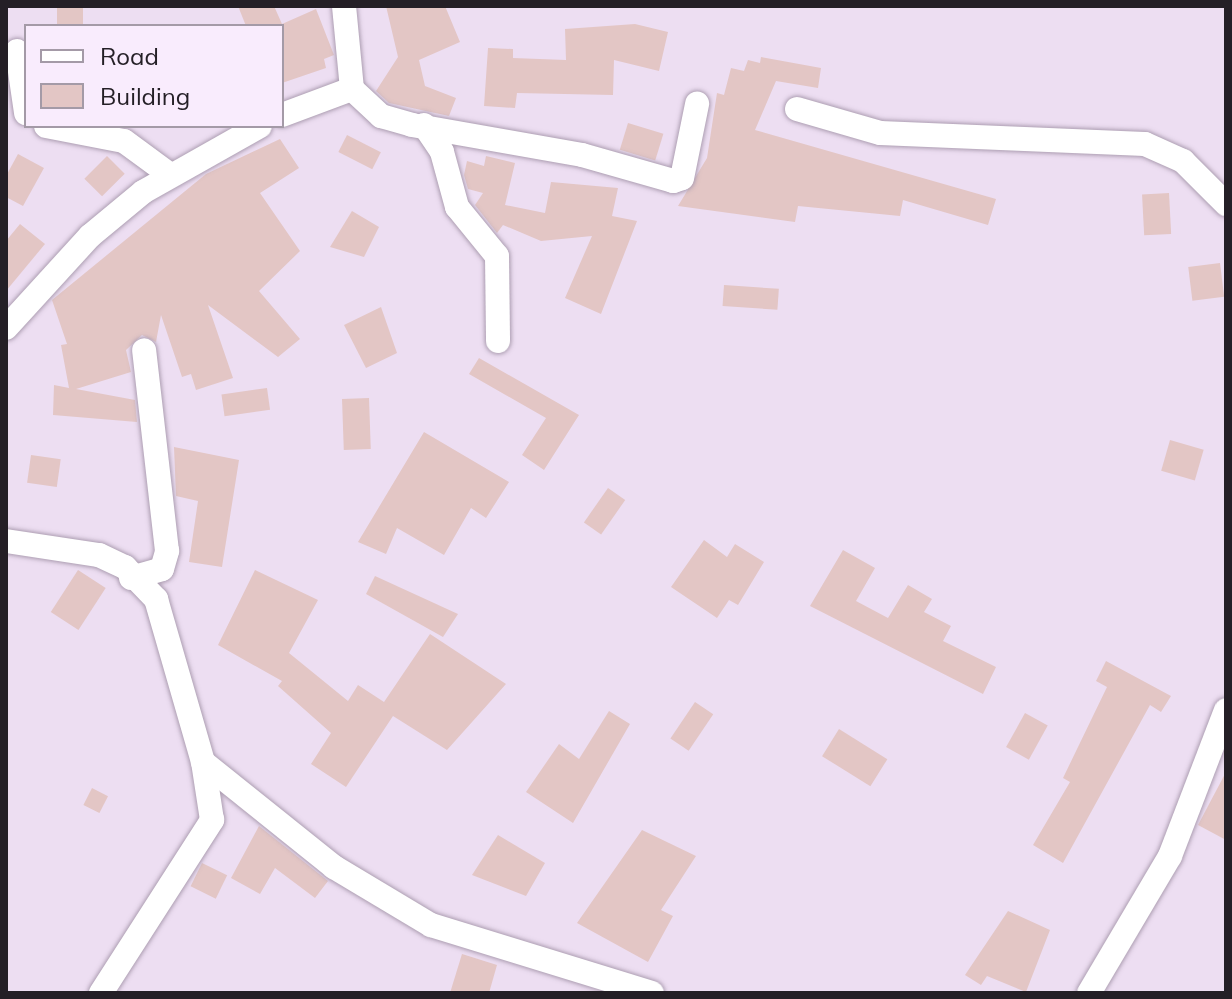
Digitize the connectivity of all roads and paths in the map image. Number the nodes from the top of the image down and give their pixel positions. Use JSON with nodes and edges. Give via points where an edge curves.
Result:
{"nodes":[{"id":1,"x":344,"y":6,"type":"edge"},
{"id":2,"x":17,"y":51,"type":"dead end"},
{"id":3,"x":352,"y":89,"type":"junction"},
{"id":4,"x":24,"y":99,"type":"edge"},
{"id":5,"x":697,"y":104,"type":"dead end"},
{"id":6,"x":797,"y":109,"type":"dead end"},
{"id":7,"x":284,"y":114,"type":"edge"},
{"id":8,"x":424,"y":125,"type":"junction"},
{"id":9,"x":56,"y":128,"type":"edge"},
{"id":10,"x":256,"y":128,"type":"edge"},
{"id":11,"x":169,"y":174,"type":"junction"},
{"id":12,"x":1226,"y":204,"type":"edge"},
{"id":13,"x":6,"y":328,"type":"edge"},
{"id":14,"x":498,"y":341,"type":"dead end"},
{"id":15,"x":144,"y":350,"type":"dead end"},
{"id":16,"x":6,"y":541,"type":"edge"},
{"id":17,"x":131,"y":578,"type":"junction"},
{"id":18,"x":1226,"y":710,"type":"edge"},
{"id":19,"x":203,"y":762,"type":"junction"},
{"id":20,"x":101,"y":993,"type":"edge"},
{"id":21,"x":652,"y":993,"type":"edge"},
{"id":22,"x":1089,"y":993,"type":"edge"}],
"edges":[{"from":1,"to":3,"type":"street"},
{"from":2,"to":4,"type":"street"},
{"from":3,"to":7,"type":"street"},
{"from":3,"to":8,"type":"street","via":[[381,116]]},
{"from":5,"to":8,"type":"street","via":[[682,178],[673,181],[582,155]]},
{"from":6,"to":12,"type":"street","via":[[880,133],[1145,144],[1183,161]]},
{"from":8,"to":14,"type":"street","via":[[442,152],[457,207],[497,256]]},
{"from":9,"to":11,"type":"street","via":[[124,141]]},
{"from":10,"to":11,"type":"street"},
{"from":11,"to":13,"type":"street","via":[[90,236]]},
{"from":15,"to":17,"type":"street","via":[[167,551],[162,569]]},
{"from":16,"to":17,"type":"street","via":[[99,555],[125,567]]},
{"from":17,"to":19,"type":"street","via":[[156,599]]},
{"from":18,"to":22,"type":"street","via":[[1170,856]]},
{"from":19,"to":20,"type":"street","via":[[212,820]]},
{"from":19,"to":21,"type":"street","via":[[334,867],[431,925]]}]}
